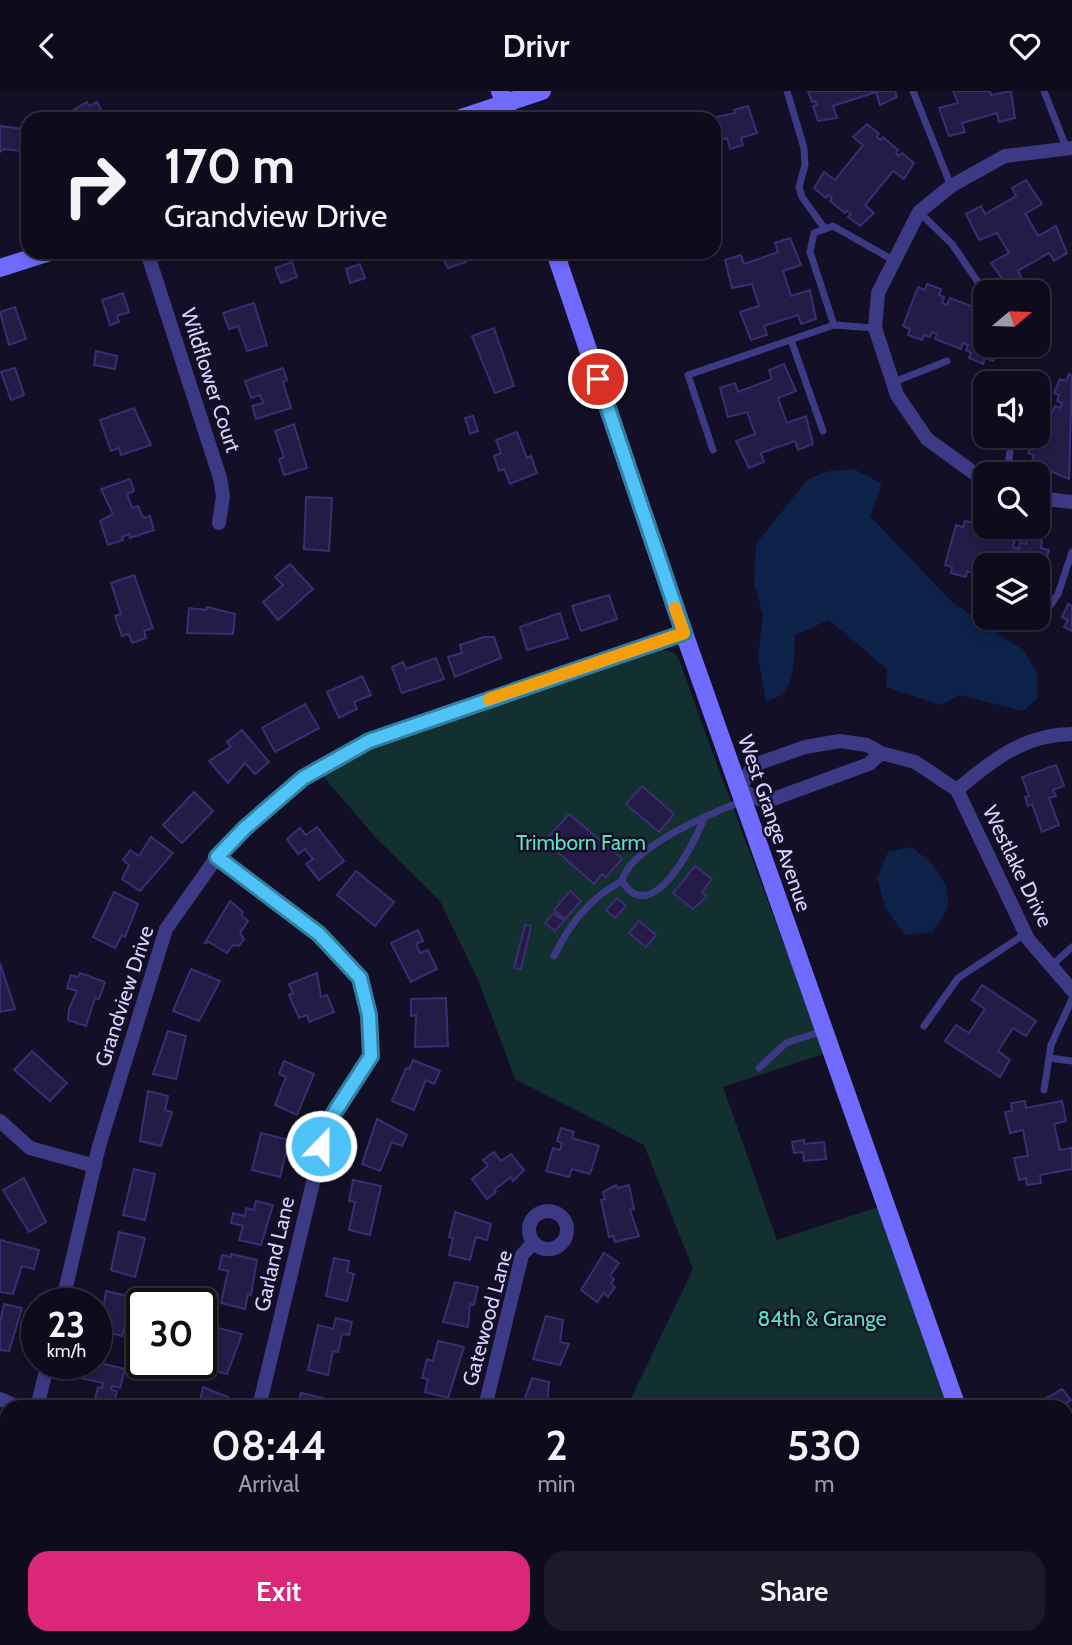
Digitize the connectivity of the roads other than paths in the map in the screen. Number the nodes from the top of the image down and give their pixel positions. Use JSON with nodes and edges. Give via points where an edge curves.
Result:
{"nodes":[{"id":1,"x":542,"y":91,"type":"edge"},
{"id":2,"x":787,"y":91,"type":"edge"},
{"id":3,"x":913,"y":91,"type":"edge"},
{"id":4,"x":1044,"y":91,"type":"edge"},
{"id":5,"x":505,"y":105,"type":"edge"},
{"id":6,"x":482,"y":112,"type":"edge"},
{"id":7,"x":1069,"y":148,"type":"edge"},
{"id":8,"x":951,"y":185,"type":"junction"},
{"id":9,"x":919,"y":212,"type":"junction"},
{"id":10,"x":825,"y":229,"type":"junction"},
{"id":11,"x":28,"y":259,"type":"edge"},
{"id":12,"x":149,"y":259,"type":"edge"},
{"id":13,"x":557,"y":259,"type":"edge"},
{"id":14,"x":892,"y":260,"type":"junction"},
{"id":15,"x":0,"y":268,"type":"edge"},
{"id":16,"x":977,"y":280,"type":"edge"},
{"id":17,"x":834,"y":325,"type":"junction"},
{"id":18,"x":875,"y":328,"type":"junction"},
{"id":19,"x":791,"y":340,"type":"junction"},
{"id":20,"x":947,"y":361,"type":"dead end"},
{"id":21,"x":894,"y":381,"type":"junction"},
{"id":22,"x":823,"y":431,"type":"dead end"},
{"id":23,"x":713,"y":450,"type":"dead end"},
{"id":24,"x":973,"y":472,"type":"edge"},
{"id":25,"x":1050,"y":499,"type":"edge"},
{"id":26,"x":1072,"y":502,"type":"edge"},
{"id":27,"x":219,"y":523,"type":"dead end"},
{"id":28,"x":1072,"y":552,"type":"edge"},
{"id":29,"x":1050,"y":606,"type":"edge"},
{"id":30,"x":684,"y":633,"type":"junction"},
{"id":31,"x":1072,"y":734,"type":"edge"},
{"id":32,"x":881,"y":753,"type":"junction"},
{"id":33,"x":957,"y":790,"type":"junction"},
{"id":34,"x":741,"y":795,"type":"junction"},
{"id":35,"x":704,"y":818,"type":"junction"},
{"id":36,"x":217,"y":857,"type":"junction"},
{"id":37,"x":622,"y":881,"type":"junction"},
{"id":38,"x":1025,"y":934,"type":"junction"},
{"id":39,"x":1072,"y":947,"type":"edge"},
{"id":40,"x":554,"y":956,"type":"dead end"},
{"id":41,"x":1051,"y":967,"type":"junction"},
{"id":42,"x":1072,"y":990,"type":"edge"},
{"id":43,"x":1072,"y":999,"type":"edge"},
{"id":44,"x":924,"y":1026,"type":"dead end"},
{"id":45,"x":824,"y":1031,"type":"junction"},
{"id":46,"x":1049,"y":1058,"type":"junction"},
{"id":47,"x":1072,"y":1061,"type":"edge"},
{"id":48,"x":758,"y":1067,"type":"dead end"},
{"id":49,"x":1044,"y":1090,"type":"dead end"},
{"id":50,"x":0,"y":1121,"type":"edge"},
{"id":51,"x":95,"y":1166,"type":"junction"},
{"id":52,"x":533,"y":1243,"type":"dead end"},
{"id":53,"x":66,"y":1288,"type":"edge"},
{"id":54,"x":44,"y":1379,"type":"edge"},
{"id":55,"x":39,"y":1400,"type":"edge"},
{"id":56,"x":262,"y":1400,"type":"edge"},
{"id":57,"x":487,"y":1400,"type":"edge"},
{"id":58,"x":955,"y":1400,"type":"edge"}],
"edges":[{"from":1,"to":5,"type":"street"},
{"from":2,"to":10,"type":"lane","via":[[804,148],[799,187]]},
{"from":3,"to":8,"type":"lane"},
{"from":4,"to":7,"type":"lane"},
{"from":5,"to":6,"type":"street"},
{"from":7,"to":8,"type":"street","via":[[1005,156]]},
{"from":8,"to":9,"type":"street"},
{"from":9,"to":14,"type":"street"},
{"from":9,"to":16,"type":"lane","via":[[952,244]]},
{"from":10,"to":14,"type":"lane","via":[[833,226]]},
{"from":10,"to":17,"type":"lane","via":[[814,233],[810,252]]},
{"from":11,"to":15,"type":"street"},
{"from":12,"to":27,"type":"street","name":"Wildflower Court","via":[[220,478]]},
{"from":13,"to":30,"type":"street","name":"West Grange Avenue"},
{"from":14,"to":18,"type":"street","via":[[878,293]]},
{"from":17,"to":18,"type":"lane"},
{"from":17,"to":19,"type":"lane"},
{"from":18,"to":21,"type":"street"},
{"from":19,"to":22,"type":"lane"},
{"from":19,"to":23,"type":"lane","via":[[688,375]]},
{"from":20,"to":21,"type":"lane"},
{"from":21,"to":24,"type":"street","via":[[897,395],[927,439]]},
{"from":25,"to":26,"type":"street"},
{"from":28,"to":29,"type":"lane"},
{"from":30,"to":34,"type":"street","name":"West Grange Avenue"},
{"from":30,"to":36,"type":"street","name":"Grandview Drive","via":[[369,741],[303,778]]},
{"from":31,"to":33,"type":"street","via":[[1048,734],[998,755]]},
{"from":32,"to":33,"type":"street","via":[[915,762]]},
{"from":32,"to":34,"type":"street","via":[[869,764],[765,802]]},
{"from":32,"to":34,"type":"street","via":[[867,745],[840,741],[805,747],[754,765]]},
{"from":33,"to":38,"type":"street","name":"Westlake Drive"},
{"from":34,"to":35,"type":"lane"},
{"from":34,"to":45,"type":"street","name":"West Grange Avenue"},
{"from":35,"to":37,"type":"lane","via":[[631,863]]},
{"from":35,"to":37,"type":"lane","via":[[684,859],[664,886],[651,894],[635,894]]},
{"from":36,"to":51,"type":"street","name":"Grandview Drive","via":[[166,929]]},
{"from":36,"to":56,"type":"street","name":"Garland Lane","via":[[319,934],[360,978],[369,1015],[371,1056],[327,1124]]},
{"from":37,"to":40,"type":"lane","via":[[589,904]]},
{"from":38,"to":41,"type":"street","name":"Westlake Drive"},
{"from":38,"to":44,"type":"lane","via":[[958,978]]},
{"from":39,"to":41,"type":"lane"},
{"from":41,"to":42,"type":"street","name":"Westlake Drive"},
{"from":43,"to":46,"type":"lane"},
{"from":45,"to":48,"type":"lane","via":[[792,1040]]},
{"from":45,"to":58,"type":"street","name":"West Grange Avenue"},
{"from":46,"to":47,"type":"lane"},
{"from":46,"to":49,"type":"lane"},
{"from":50,"to":51,"type":"street","via":[[30,1148]]},
{"from":51,"to":53,"type":"street","name":"Grandview Drive"},
{"from":52,"to":57,"type":"street","name":"Gatewood Lane","via":[[522,1255]]},
{"from":54,"to":55,"type":"street"}]}
